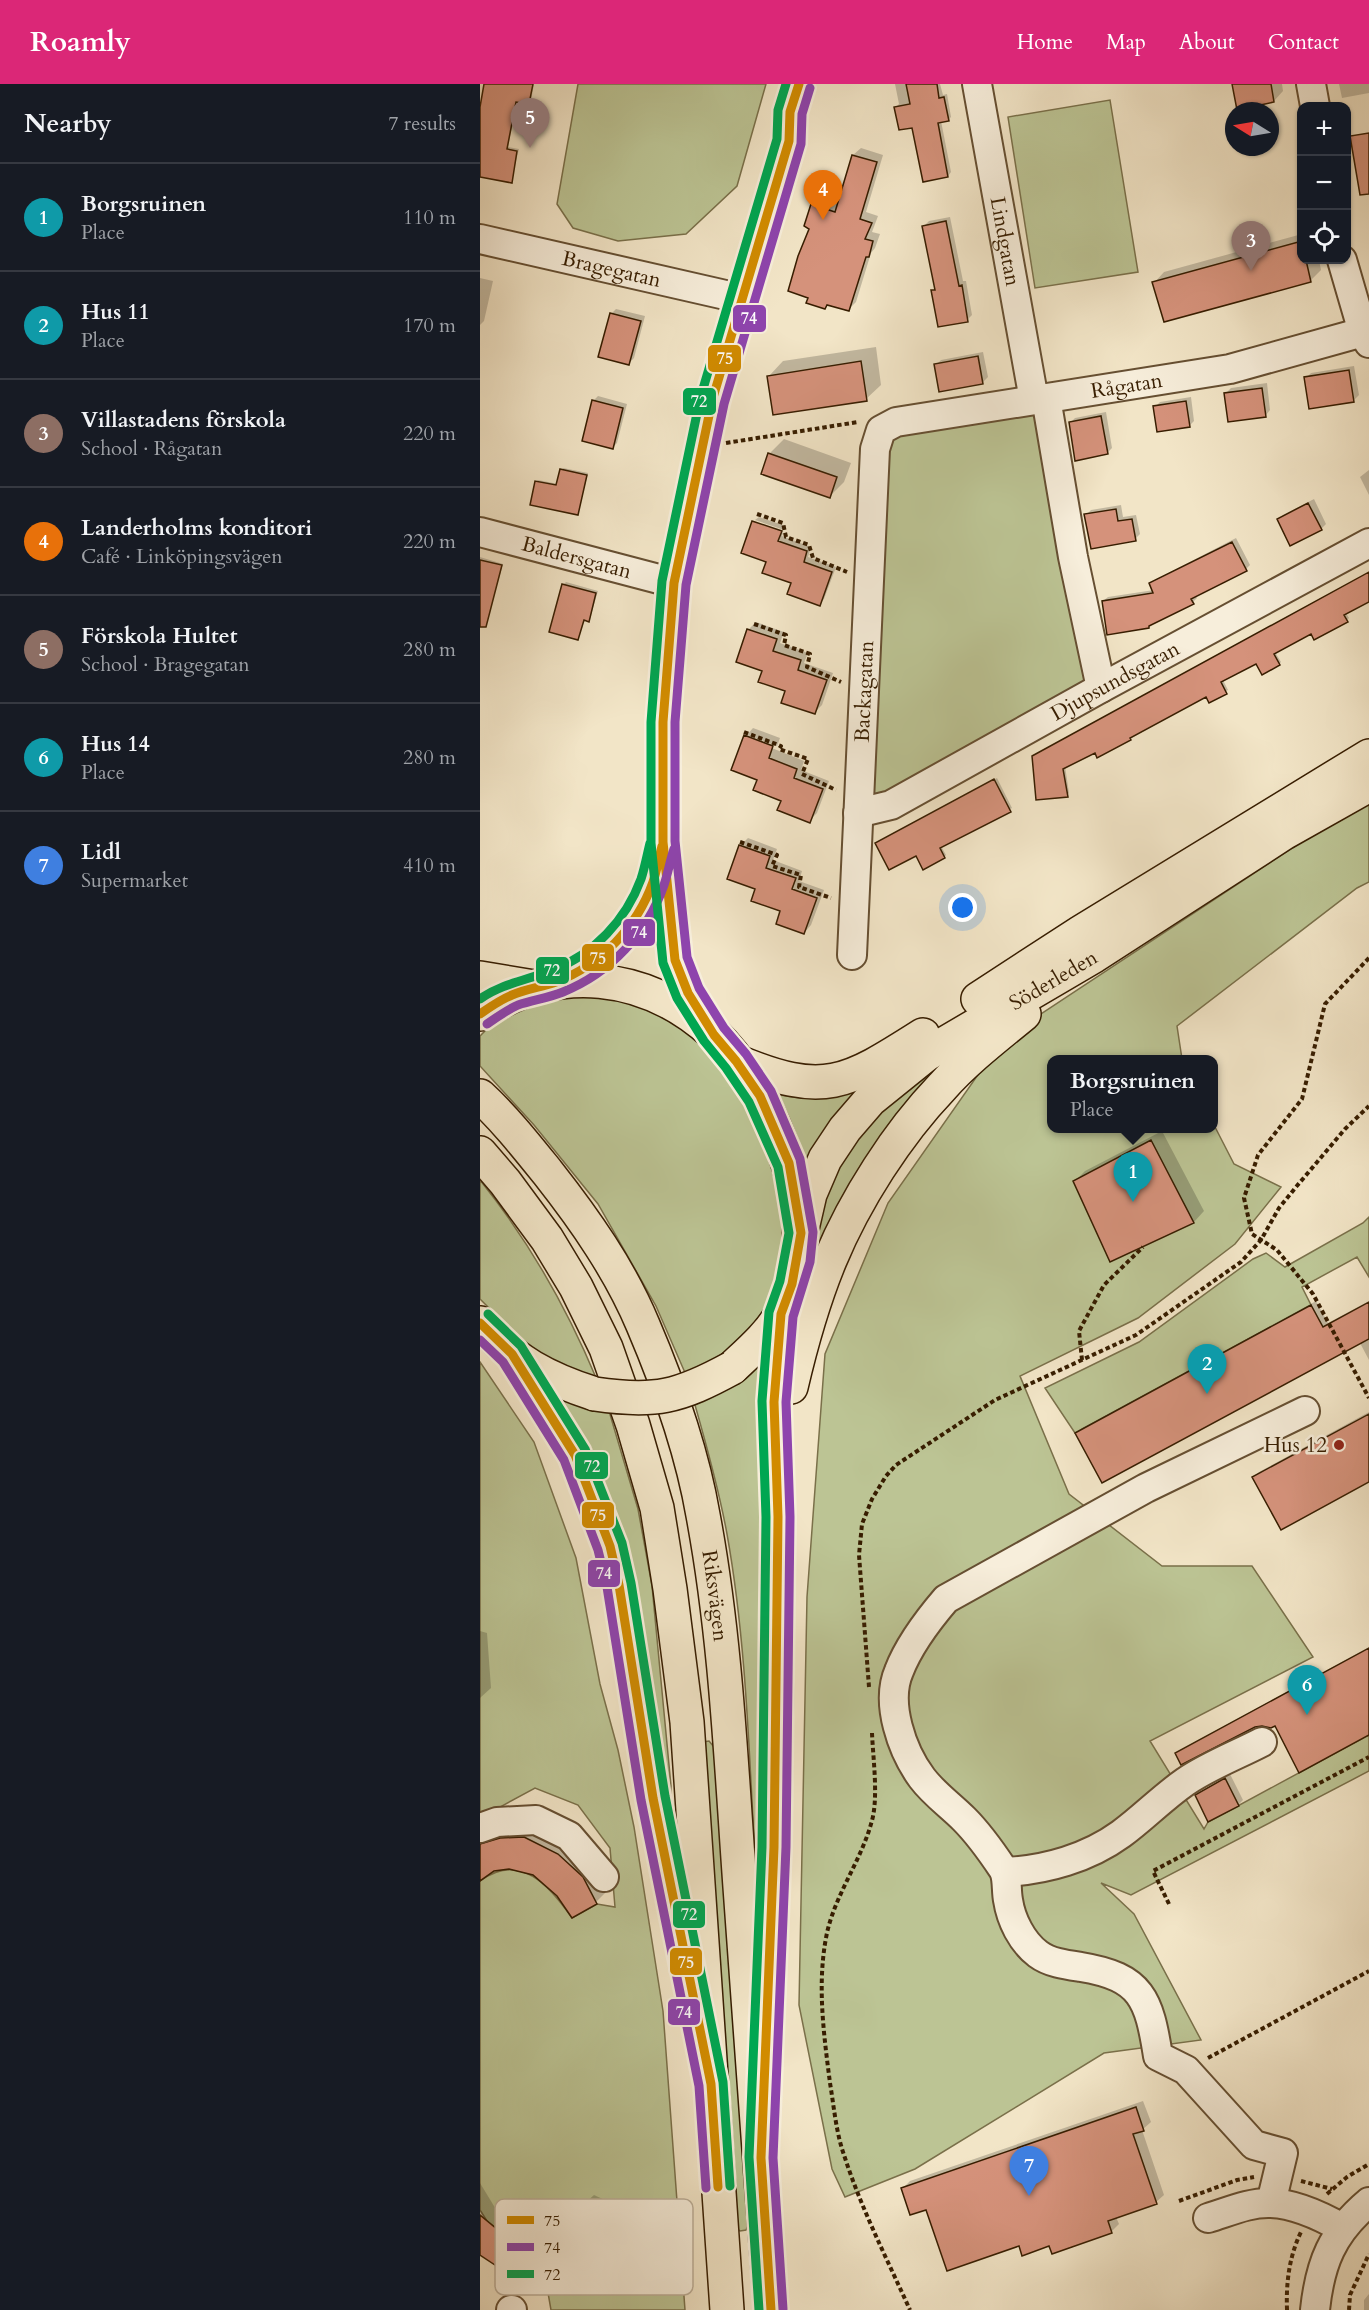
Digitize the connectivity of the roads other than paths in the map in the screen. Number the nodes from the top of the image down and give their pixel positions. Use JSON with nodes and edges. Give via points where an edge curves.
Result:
{"nodes":[{"id":1,"x":799,"y":84,"type":"edge"},
{"id":2,"x":817,"y":84,"type":"edge"},
{"id":3,"x":977,"y":84,"type":"edge"},
{"id":4,"x":1311,"y":84,"type":"edge"},
{"id":5,"x":1314,"y":102,"type":"edge"},
{"id":6,"x":789,"y":141,"type":"junction"},
{"id":7,"x":480,"y":239,"type":"edge"},
{"id":8,"x":1343,"y":264,"type":"edge"},
{"id":9,"x":743,"y":299,"type":"junction"},
{"id":10,"x":1367,"y":334,"type":"edge"},
{"id":11,"x":1040,"y":399,"type":"junction"},
{"id":12,"x":881,"y":430,"type":"joint"},
{"id":13,"x":480,"y":532,"type":"edge"},
{"id":14,"x":1369,"y":543,"type":"edge"},
{"id":15,"x":674,"y":583,"type":"junction"},
{"id":16,"x":1101,"y":688,"type":"junction"},
{"id":17,"x":1369,"y":756,"type":"edge"},
{"id":18,"x":1369,"y":784,"type":"edge"},
{"id":19,"x":858,"y":807,"type":"junction"},
{"id":20,"x":663,"y":842,"type":"junction"},
{"id":21,"x":852,"y":955,"type":"dead end"},
{"id":22,"x":1094,"y":956,"type":"junction"},
{"id":23,"x":480,"y":978,"type":"edge"},
{"id":24,"x":548,"y":984,"type":"junction"},
{"id":25,"x":480,"y":1014,"type":"edge"},
{"id":26,"x":714,"y":1035,"type":"junction"},
{"id":27,"x":736,"y":1061,"type":"junction"},
{"id":28,"x":480,"y":1096,"type":"edge"},
{"id":29,"x":480,"y":1153,"type":"edge"},
{"id":30,"x":801,"y":1233,"type":"junction"},
{"id":31,"x":781,"y":1314,"type":"junction"},
{"id":32,"x":480,"y":1323,"type":"edge"},
{"id":33,"x":512,"y":1354,"type":"junction"},
{"id":34,"x":1305,"y":1411,"type":"dead end"},
{"id":35,"x":778,"y":1517,"type":"junction"},
{"id":36,"x":1262,"y":1742,"type":"dead end"},
{"id":37,"x":480,"y":1828,"type":"edge"},
{"id":38,"x":1005,"y":1872,"type":"junction"},
{"id":39,"x":604,"y":1877,"type":"dead end"},
{"id":40,"x":711,"y":2084,"type":"junction"},
{"id":41,"x":760,"y":2158,"type":"junction"},
{"id":42,"x":1369,"y":2202,"type":"edge"},
{"id":43,"x":1271,"y":2203,"type":"junction"},
{"id":44,"x":1208,"y":2218,"type":"dead end"},
{"id":45,"x":1342,"y":2228,"type":"junction"},
{"id":46,"x":727,"y":2310,"type":"edge"},
{"id":47,"x":771,"y":2310,"type":"edge"},
{"id":48,"x":1316,"y":2310,"type":"edge"}],
"edges":[{"from":1,"to":6,"type":"street","via":[[790,112]]},
{"from":2,"to":6,"type":"street","via":[[806,117]]},
{"from":3,"to":11,"type":"street","name":"Lindgatan"},
{"from":4,"to":5,"type":"street"},
{"from":6,"to":9,"type":"street"},
{"from":7,"to":9,"type":"street","name":"Bragegatan"},
{"from":8,"to":10,"type":"street"},
{"from":9,"to":15,"type":"street","via":[[712,401]]},
{"from":10,"to":11,"type":"street","name":"Rågatan","via":[[1230,369]]},
{"from":11,"to":12,"type":"street","name":"Rågatan","via":[[896,422]]},
{"from":11,"to":16,"type":"street","name":"Lindgatan"},
{"from":12,"to":19,"type":"street","name":"Backagatan","via":[[875,448]]},
{"from":13,"to":15,"type":"street","name":"Baldersgatan"},
{"from":14,"to":16,"type":"street","name":"Djupsundsgatan"},
{"from":15,"to":20,"type":"street","via":[[663,722]]},
{"from":16,"to":19,"type":"street","name":"Djupsundsgatan","via":[[891,805]]},
{"from":17,"to":27,"type":"highway","name":"Söderleden","via":[[1081,932],[864,1071],[840,1080],[814,1083],[766,1073]]},
{"from":18,"to":22,"type":"highway","name":"Söderleden","via":[[1284,833]]},
{"from":19,"to":21,"type":"street","name":"Backagatan"},
{"from":20,"to":24,"type":"street","via":[[652,886],[628,930],[587,967]]},
{"from":20,"to":26,"type":"street","via":[[675,960],[688,993]]},
{"from":22,"to":30,"type":"highway","name":"Söderleden","via":[[927,1054],[870,1100],[825,1158],[810,1194]]},
{"from":22,"to":35,"type":"highway","via":[[942,1087],[910,1125],[853,1213],[831,1259],[804,1335],[789,1394]]},
{"from":23,"to":24,"type":"highway"},
{"from":24,"to":25,"type":"highway","via":[[501,1000]]},
{"from":24,"to":26,"type":"highway","via":[[593,980],[618,983],[671,1003]]},
{"from":26,"to":27,"type":"highway"},
{"from":27,"to":30,"type":"highway","via":[[760,1096],[782,1144]]},
{"from":28,"to":41,"type":"highway","name":"Riksvägen","via":[[581,1215],[612,1267],[642,1323],[692,1466],[720,1632]]},
{"from":29,"to":40,"type":"highway","name":"Riksvägen","via":[[547,1239],[576,1287],[606,1348],[657,1508],[687,1722]]},
{"from":30,"to":31,"type":"highway","via":[[792,1284]]},
{"from":31,"to":33,"type":"highway","bridge":true,"via":[[732,1368],[672,1395],[623,1398],[595,1394],[537,1371]]},
{"from":31,"to":35,"type":"highway","via":[[774,1402]]},
{"from":32,"to":33,"type":"highway"},
{"from":33,"to":40,"type":"highway","via":[[575,1455],[610,1546],[653,1798]]},
{"from":34,"to":38,"type":"street","via":[[1146,1488],[946,1599],[929,1618],[898,1672],[894,1694],[901,1742],[921,1777],[986,1843]]},
{"from":35,"to":41,"type":"highway","via":[[774,1847]]},
{"from":36,"to":38,"type":"street","via":[[1188,1780],[1120,1834],[1090,1852],[1039,1868]]},
{"from":37,"to":39,"type":"street","via":[[496,1822],[536,1820],[569,1836]]},
{"from":38,"to":43,"type":"street","via":[[1013,1921],[1025,1940],[1039,1954],[1059,1963],[1120,1977],[1136,1989],[1147,2005],[1158,2056],[1186,2070],[1254,2145],[1283,2153]]},
{"from":40,"to":46,"type":"highway"},
{"from":41,"to":47,"type":"highway"},
{"from":42,"to":45,"type":"street"},
{"from":43,"to":44,"type":"street"},
{"from":43,"to":45,"type":"street","via":[[1311,2212]]},
{"from":45,"to":48,"type":"street","via":[[1325,2258]]}]}
